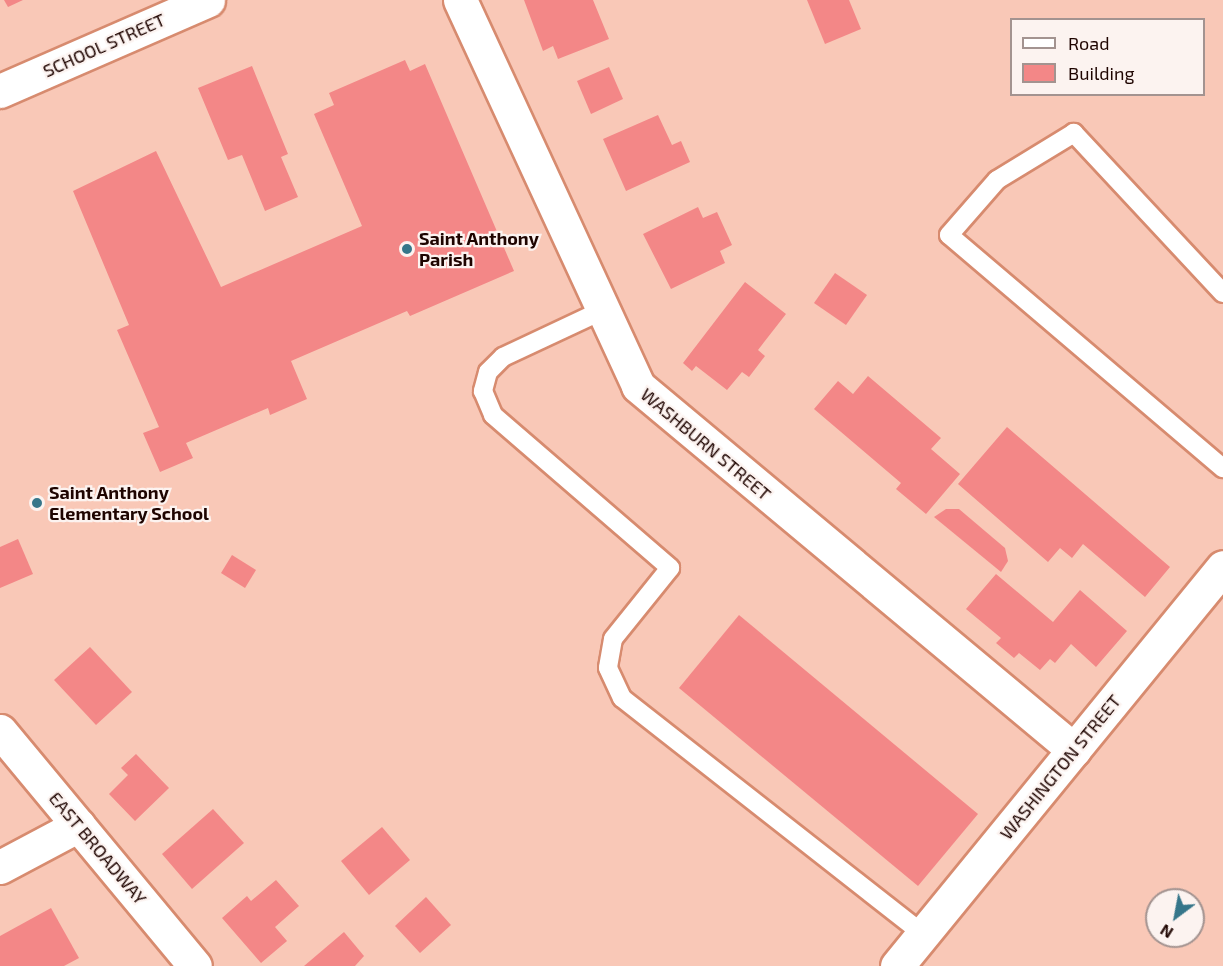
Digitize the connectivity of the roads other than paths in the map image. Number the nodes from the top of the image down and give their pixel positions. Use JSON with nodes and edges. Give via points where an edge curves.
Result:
{"nodes":[{"id":1,"x":208,"y":0,"type":"edge"},
{"id":2,"x":460,"y":0,"type":"edge"},
{"id":3,"x":0,"y":91,"type":"edge"},
{"id":4,"x":1223,"y":293,"type":"edge"},
{"id":5,"x":601,"y":311,"type":"junction"},
{"id":6,"x":1223,"y":468,"type":"edge"},
{"id":7,"x":1223,"y":567,"type":"edge"},
{"id":8,"x":0,"y":731,"type":"edge"},
{"id":9,"x":1074,"y":750,"type":"junction"},
{"id":10,"x":79,"y":825,"type":"junction"},
{"id":11,"x":0,"y":867,"type":"edge"},
{"id":12,"x":924,"y":935,"type":"junction"},
{"id":13,"x":195,"y":966,"type":"edge"},
{"id":14,"x":897,"y":966,"type":"edge"}],
"edges":[{"from":1,"to":3,"type":"street","name":"SCHOOL STREET"},
{"from":2,"to":5,"type":"street","name":"WASHBURN STREET"},
{"from":4,"to":6,"type":"lane","via":[[1074,134],[997,180],[949,235]]},
{"from":5,"to":9,"type":"street","name":"WASHBURN STREET","via":[[630,375],[647,396]]},
{"from":5,"to":12,"type":"lane","via":[[503,357],[488,372],[483,391],[493,415],[670,568],[613,639],[608,668],[622,698]]},
{"from":7,"to":9,"type":"street","name":"WASHINGTON STREET"},
{"from":8,"to":10,"type":"street","name":"EAST BROADWAY"},
{"from":9,"to":12,"type":"street","name":"WASHINGTON STREET"},
{"from":10,"to":11,"type":"street"},
{"from":10,"to":13,"type":"street","name":"EAST BROADWAY"},
{"from":12,"to":14,"type":"street","name":"WASHINGTON STREET"}]}
